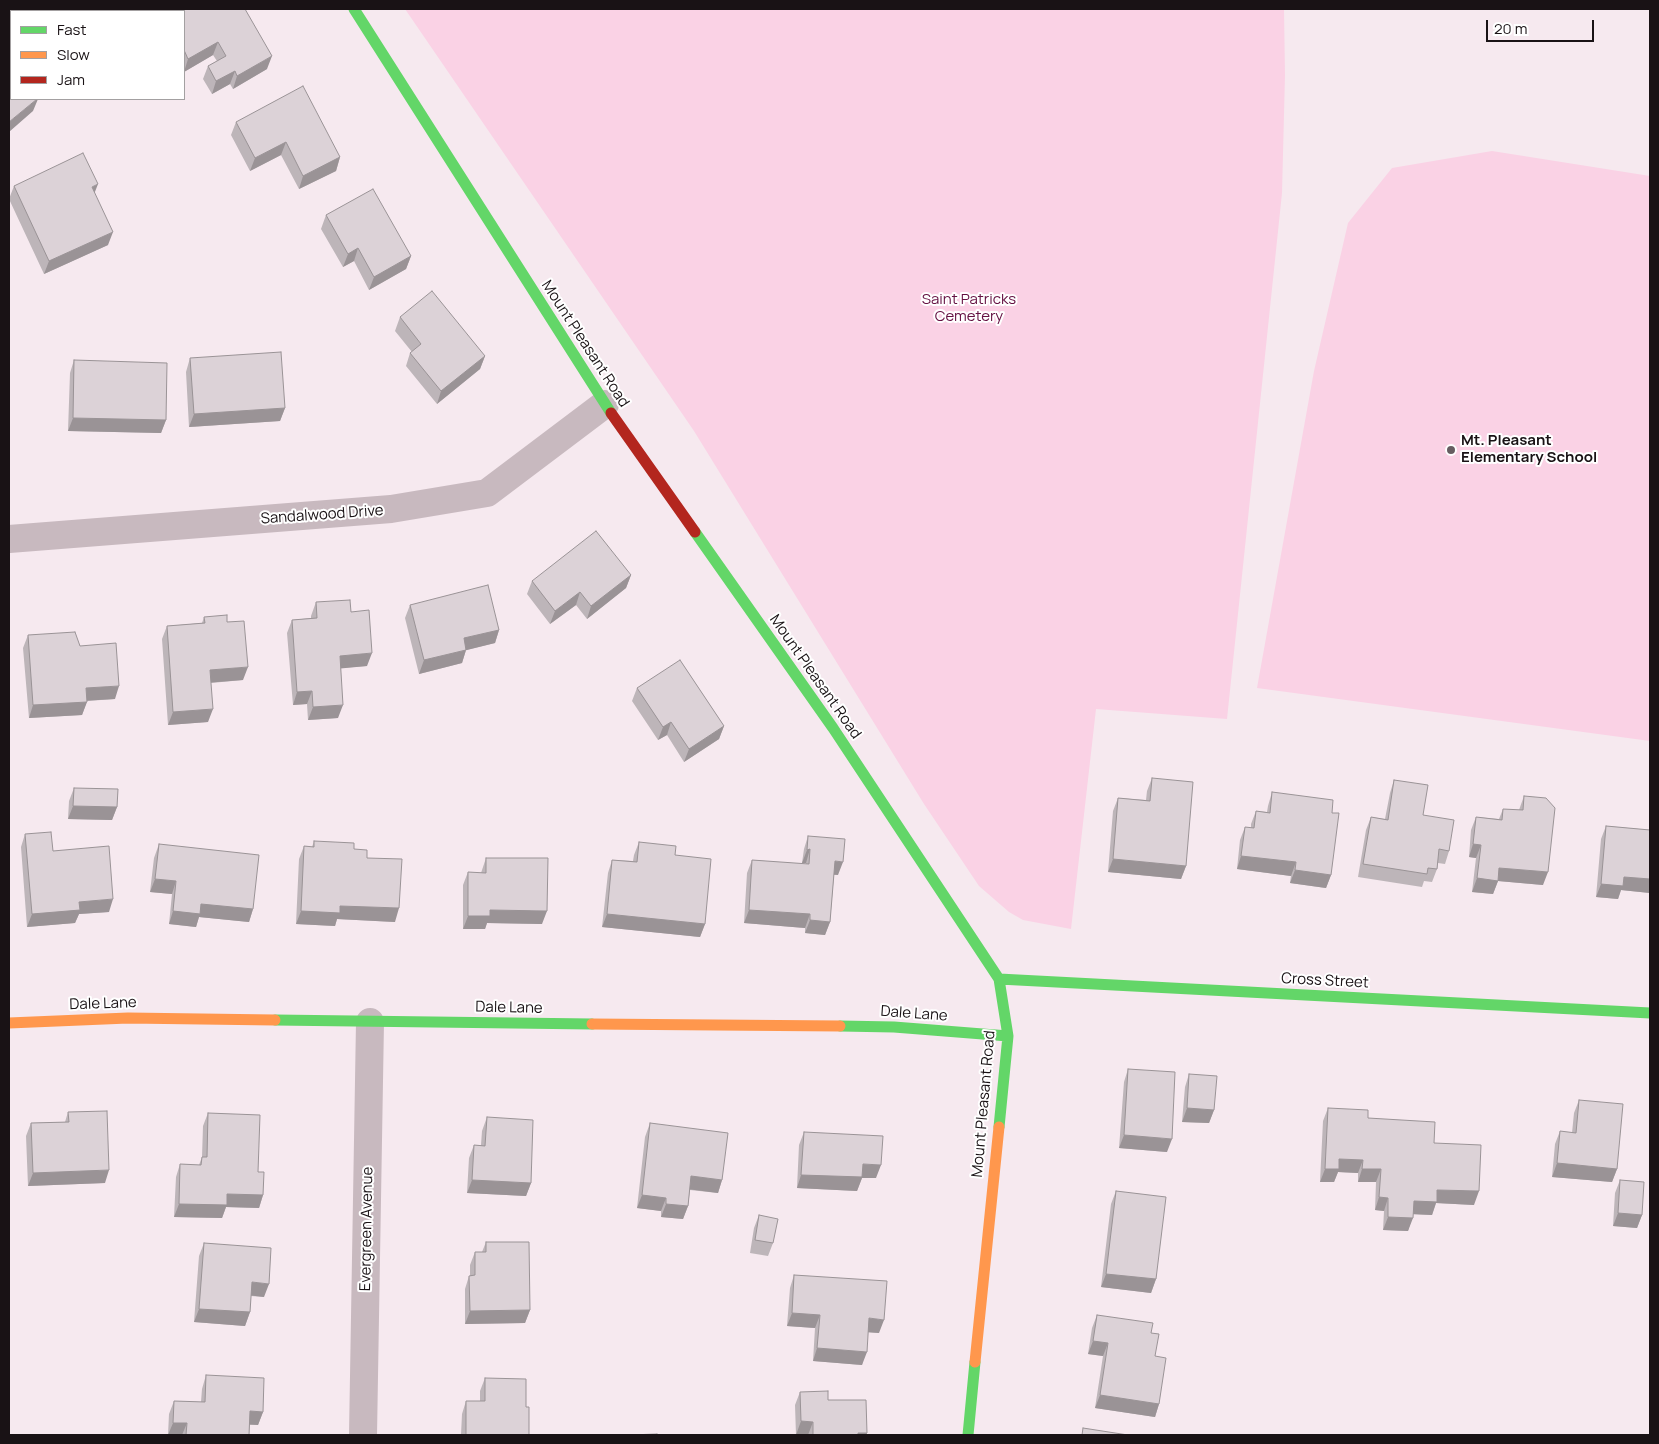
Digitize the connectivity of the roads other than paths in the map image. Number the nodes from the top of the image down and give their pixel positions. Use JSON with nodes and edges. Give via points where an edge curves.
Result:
{"nodes":[{"id":1,"x":354,"y":9,"type":"edge"},
{"id":2,"x":605,"y":404,"type":"junction"},
{"id":3,"x":9,"y":539,"type":"edge"},
{"id":4,"x":999,"y":979,"type":"junction"},
{"id":5,"x":1650,"y":1013,"type":"edge"},
{"id":6,"x":370,"y":1022,"type":"junction"},
{"id":7,"x":9,"y":1023,"type":"edge"},
{"id":8,"x":1008,"y":1036,"type":"junction"},
{"id":9,"x":363,"y":1435,"type":"edge"},
{"id":10,"x":968,"y":1435,"type":"edge"}],
"edges":[{"from":1,"to":2,"type":"street","name":"Mount Pleasant Road"},
{"from":2,"to":3,"type":"street","name":"Sandalwood Drive","via":[[487,493],[391,510]]},
{"from":2,"to":4,"type":"street","name":"Mount Pleasant Road","via":[[833,728]]},
{"from":4,"to":5,"type":"street","name":"Cross Street"},
{"from":4,"to":8,"type":"street","name":"Mount Pleasant Road"},
{"from":6,"to":7,"type":"street","name":"Dale Lane","via":[[128,1018]]},
{"from":6,"to":8,"type":"street","name":"Dale Lane","via":[[894,1026]]},
{"from":6,"to":9,"type":"street","name":"Evergreen Avenue"},
{"from":8,"to":10,"type":"street","name":"Mount Pleasant Road"}]}
